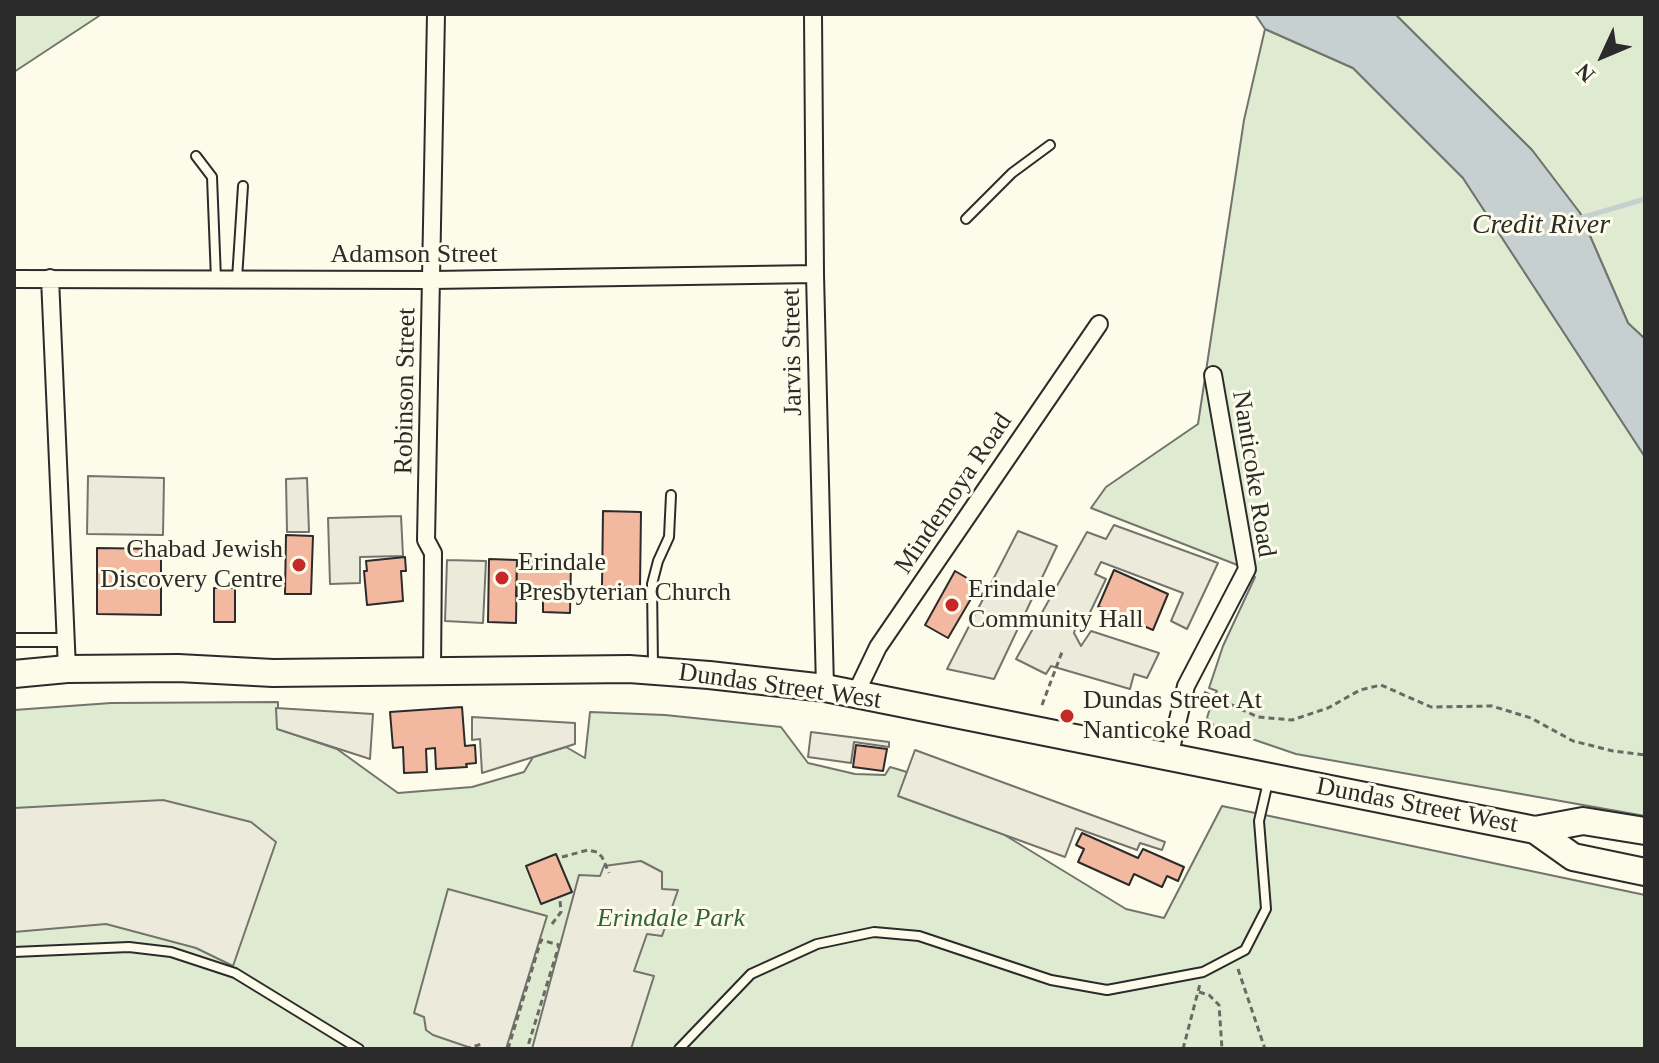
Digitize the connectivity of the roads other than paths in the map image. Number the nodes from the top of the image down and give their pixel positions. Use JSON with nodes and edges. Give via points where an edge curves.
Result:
{"nodes":[{"id":1,"x":436,"y":14,"type":"edge"},
{"id":2,"x":813,"y":14,"type":"edge"},
{"id":3,"x":1050,"y":145,"type":"dead end"},
{"id":4,"x":196,"y":156,"type":"dead end"},
{"id":5,"x":243,"y":186,"type":"dead end"},
{"id":6,"x":966,"y":219,"type":"dead end"},
{"id":7,"x":815,"y":274,"type":"junction"},
{"id":8,"x":50,"y":278,"type":"junction"},
{"id":9,"x":14,"y":279,"type":"edge"},
{"id":10,"x":216,"y":279,"type":"junction"},
{"id":11,"x":237,"y":279,"type":"junction"},
{"id":12,"x":433,"y":280,"type":"junction"},
{"id":13,"x":1099,"y":324,"type":"dead end"},
{"id":14,"x":1213,"y":375,"type":"dead end"},
{"id":15,"x":671,"y":495,"type":"dead end"},
{"id":16,"x":14,"y":640,"type":"edge"},
{"id":17,"x":66,"y":640,"type":"junction"},
{"id":18,"x":67,"y":669,"type":"junction"},
{"id":19,"x":432,"y":671,"type":"junction"},
{"id":20,"x":653,"y":671,"type":"junction"},
{"id":21,"x":14,"y":674,"type":"edge"},
{"id":22,"x":825,"y":688,"type":"junction"},
{"id":23,"x":855,"y":695,"type":"junction"},
{"id":24,"x":1169,"y":757,"type":"junction"},
{"id":25,"x":1269,"y":777,"type":"junction"},
{"id":26,"x":1535,"y":830,"type":"junction"},
{"id":27,"x":1645,"y":831,"type":"edge"},
{"id":28,"x":1645,"y":872,"type":"edge"},
{"id":29,"x":14,"y":952,"type":"edge"},
{"id":30,"x":359,"y":1049,"type":"edge"},
{"id":31,"x":679,"y":1049,"type":"edge"}],
"edges":[{"from":1,"to":12,"type":"street","name":"Robinson Street"},
{"from":2,"to":7,"type":"street","name":"Jarvis Street"},
{"from":3,"to":6,"type":"lane","via":[[1012,173]]},
{"from":4,"to":10,"type":"lane","via":[[212,177]]},
{"from":5,"to":11,"type":"lane"},
{"from":7,"to":12,"type":"street","name":"Adamson Street"},
{"from":7,"to":22,"type":"street","name":"Jarvis Street"},
{"from":8,"to":9,"type":"street","name":"Adamson Street"},
{"from":8,"to":10,"type":"street","name":"Adamson Street"},
{"from":8,"to":17,"type":"street"},
{"from":10,"to":11,"type":"street","name":"Adamson Street"},
{"from":11,"to":12,"type":"street","name":"Adamson Street"},
{"from":12,"to":19,"type":"street","name":"Robinson Street","via":[[426,540],[433,553]]},
{"from":13,"to":23,"type":"street","name":"Mindemoya Road","via":[[878,647]]},
{"from":14,"to":24,"type":"street","name":"Nanticoke Road","via":[[1247,569],[1186,686]]},
{"from":15,"to":20,"type":"lane","via":[[669,537],[652,584]]},
{"from":16,"to":17,"type":"street"},
{"from":17,"to":18,"type":"street"},
{"from":18,"to":19,"type":"main road","name":"Dundas Street West"},
{"from":18,"to":21,"type":"main road","name":"Dundas Street West"},
{"from":19,"to":20,"type":"main road","name":"Dundas Street West"},
{"from":20,"to":22,"type":"main road","name":"Dundas Street West"},
{"from":22,"to":23,"type":"main road","name":"Dundas Street West"},
{"from":23,"to":24,"type":"main road","name":"Dundas Street West"},
{"from":24,"to":25,"type":"main road","name":"Dundas Street West"},
{"from":25,"to":26,"type":"main road","name":"Dundas Street West"},
{"from":25,"to":31,"type":"lane","via":[[1259,821],[1266,909],[1245,950],[1203,972],[1107,990],[1051,980],[919,936],[874,932],[817,944],[751,974]]},
{"from":26,"to":27,"type":"main road","name":"Dundas Street West","via":[[1583,821]]},
{"from":26,"to":28,"type":"main road","name":"Dundas Street West","via":[[1573,857]]},
{"from":29,"to":30,"type":"lane","via":[[129,947],[171,952],[235,973]]}]}
